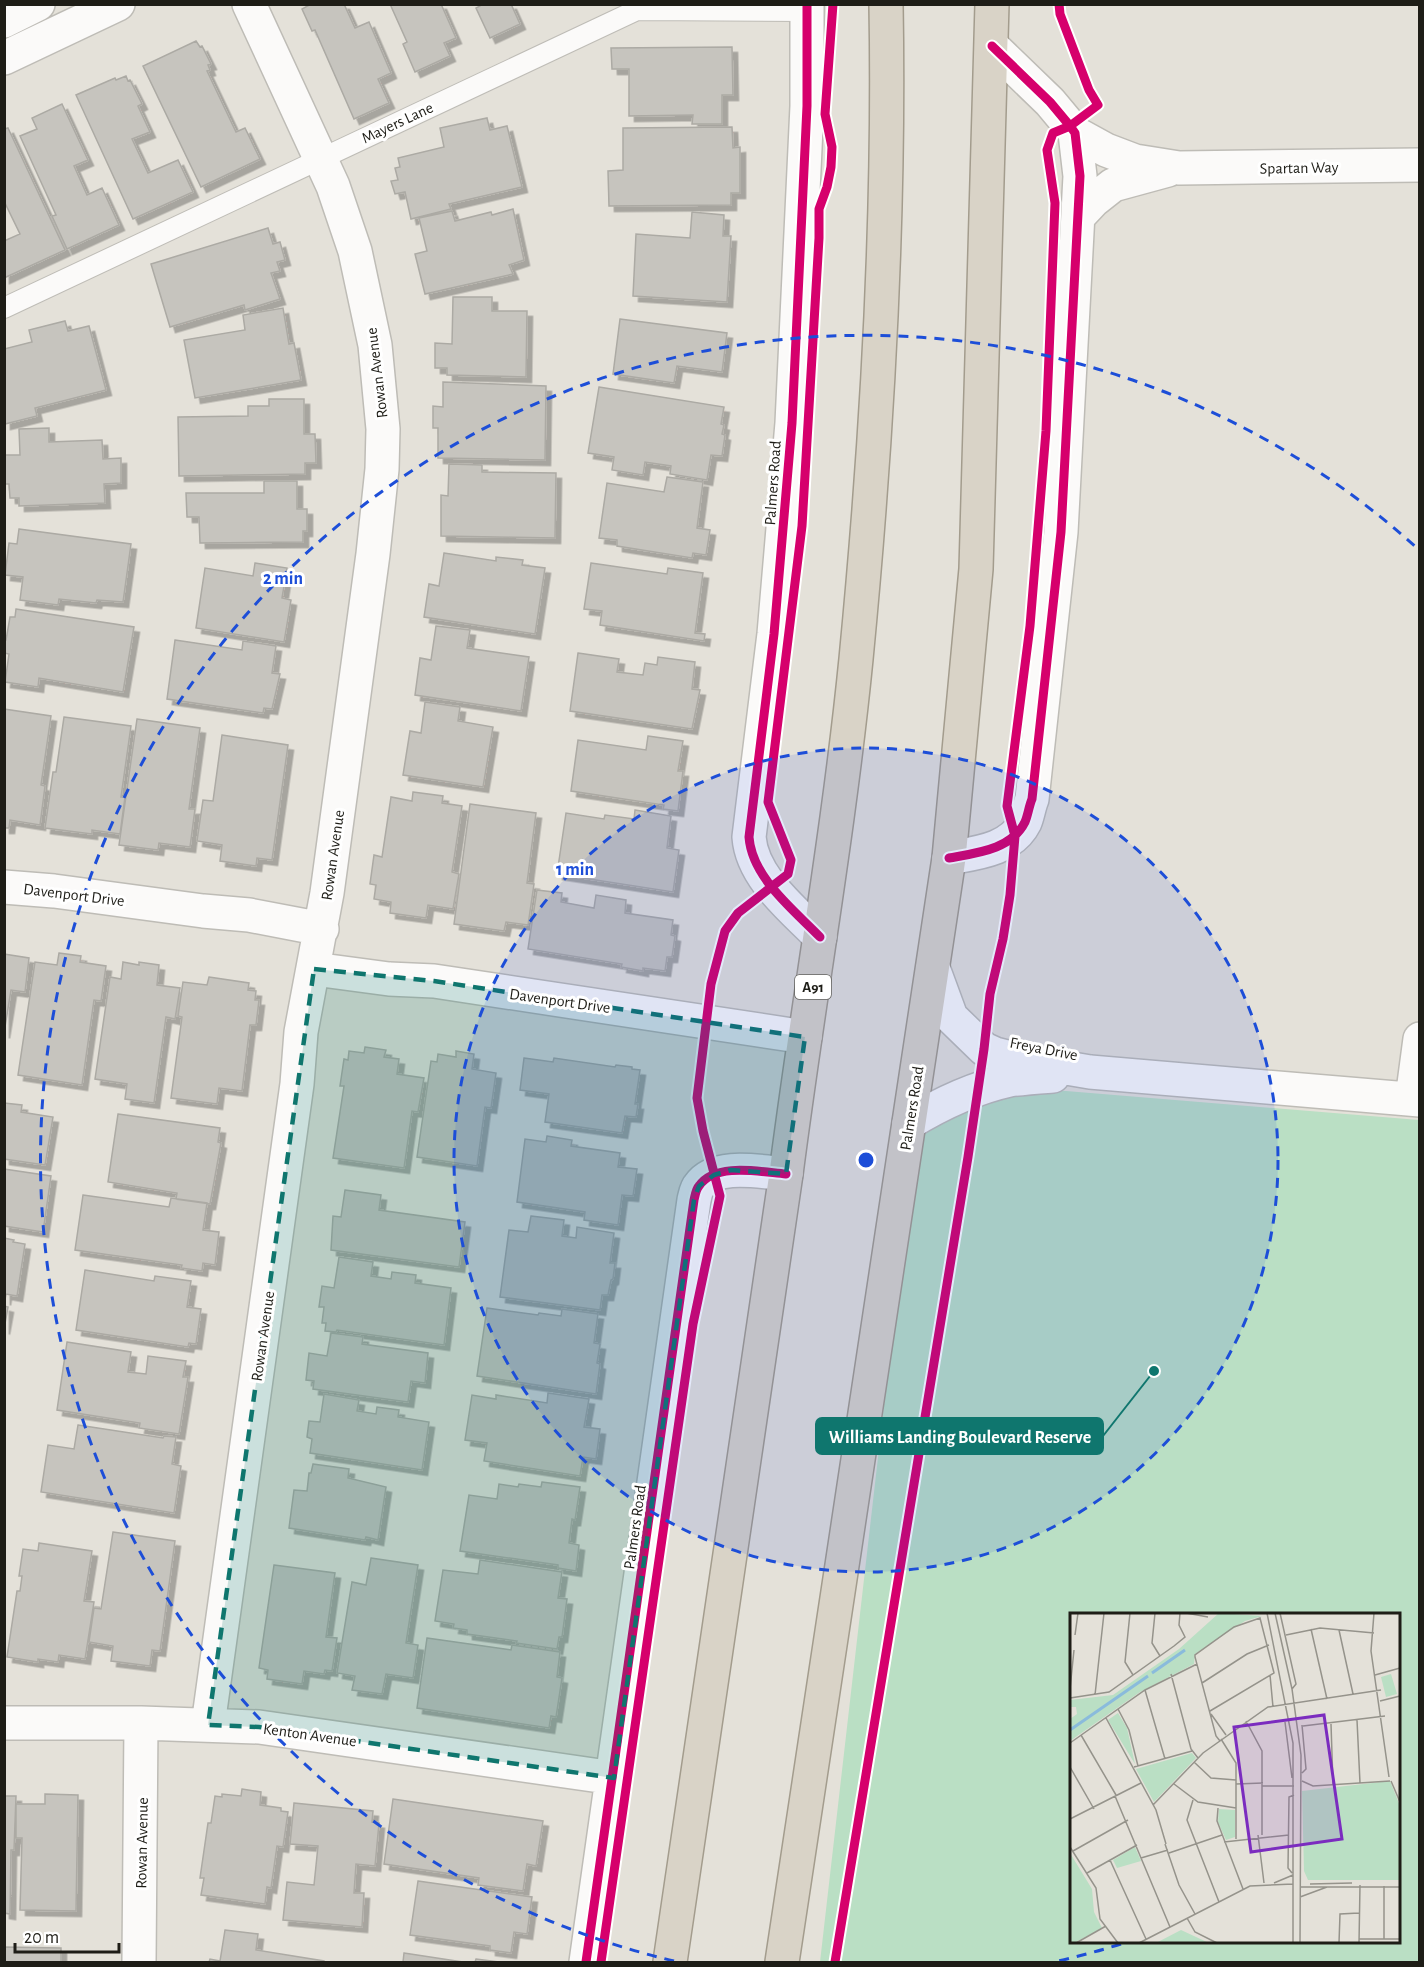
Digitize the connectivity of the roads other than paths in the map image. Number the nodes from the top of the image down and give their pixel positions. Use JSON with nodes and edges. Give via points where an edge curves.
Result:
{"nodes":[{"id":1,"x":38,"y":4,"type":"edge"},
{"id":2,"x":118,"y":4,"type":"edge"},
{"id":3,"x":249,"y":4,"type":"edge"},
{"id":4,"x":886,"y":4,"type":"edge"},
{"id":5,"x":992,"y":4,"type":"edge"},
{"id":6,"x":807,"y":8,"type":"edge"},
{"id":7,"x":4,"y":21,"type":"edge"},
{"id":8,"x":992,"y":46,"type":"junction"},
{"id":9,"x":4,"y":58,"type":"edge"},
{"id":10,"x":1075,"y":133,"type":"junction"},
{"id":11,"x":321,"y":159,"type":"junction"},
{"id":12,"x":1419,"y":165,"type":"edge"},
{"id":13,"x":1179,"y":168,"type":"junction"},
{"id":14,"x":1078,"y":217,"type":"junction"},
{"id":15,"x":4,"y":308,"type":"edge"},
{"id":16,"x":949,"y":858,"type":"junction"},
{"id":17,"x":4,"y":887,"type":"edge"},
{"id":18,"x":321,"y":929,"type":"junction"},
{"id":19,"x":820,"y":937,"type":"junction"},
{"id":20,"x":933,"y":968,"type":"junction"},
{"id":21,"x":314,"y":969,"type":"junction"},
{"id":22,"x":805,"y":1037,"type":"junction"},
{"id":23,"x":1419,"y":1039,"type":"edge"},
{"id":24,"x":1090,"y":1072,"type":"junction"},
{"id":25,"x":1416,"y":1099,"type":"edge"},
{"id":26,"x":909,"y":1123,"type":"junction"},
{"id":27,"x":786,"y":1174,"type":"junction"},
{"id":28,"x":4,"y":1723,"type":"edge"},
{"id":29,"x":141,"y":1723,"type":"junction"},
{"id":30,"x":208,"y":1725,"type":"junction"},
{"id":31,"x":614,"y":1778,"type":"junction"},
{"id":32,"x":139,"y":1962,"type":"edge"},
{"id":33,"x":586,"y":1962,"type":"edge"},
{"id":34,"x":670,"y":1962,"type":"edge"},
{"id":35,"x":782,"y":1962,"type":"edge"}],
"edges":[{"from":1,"to":7,"type":"street"},
{"from":2,"to":9,"type":"street"},
{"from":3,"to":11,"type":"street","name":"Rowan Avenue"},
{"from":4,"to":19,"type":"highway","number":"A91","via":[[887,168],[879,377],[856,660]]},
{"from":5,"to":8,"type":"highway","name":"Palmers Road"},
{"from":6,"to":11,"type":"lane","name":"Mayers Lane","via":[[636,10]]},
{"from":6,"to":19,"type":"street","name":"Palmers Road","via":[[792,423],[774,634],[749,837],[755,861],[772,886]]},
{"from":8,"to":10,"type":"street","via":[[1050,102]]},
{"from":8,"to":16,"type":"highway","name":"Palmers Road","via":[[976,569]]},
{"from":10,"to":13,"type":"street","name":"Spartan Way","via":[[1135,161]]},
{"from":10,"to":14,"type":"street","via":[[1080,176]]},
{"from":11,"to":15,"type":"lane","name":"Mayers Lane"},
{"from":11,"to":18,"type":"street","name":"Rowan Avenue","via":[[347,225],[366,297],[383,429],[373,554]]},
{"from":12,"to":13,"type":"street","name":"Spartan Way"},
{"from":13,"to":14,"type":"street","name":"Spartan Way","via":[[1113,185]]},
{"from":14,"to":16,"type":"street","via":[[1061,532],[1032,799],[1025,822],[1015,836],[987,851]]},
{"from":16,"to":20,"type":"highway","name":"Palmers Road"},
{"from":17,"to":18,"type":"street","name":"Davenport Drive","via":[[249,915]]},
{"from":18,"to":21,"type":"street","name":"Rowan Avenue"},
{"from":19,"to":22,"type":"highway","number":"A91"},
{"from":20,"to":24,"type":"street","name":"Freya Drive","via":[[951,1017],[984,1048],[1019,1060]]},
{"from":20,"to":26,"type":"highway","name":"Palmers Road"},
{"from":21,"to":22,"type":"street","name":"Davenport Drive","via":[[434,981]]},
{"from":21,"to":30,"type":"street","name":"Rowan Avenue","via":[[301,1032]]},
{"from":22,"to":27,"type":"highway","number":"A91"},
{"from":23,"to":25,"type":"street"},
{"from":24,"to":25,"type":"street","name":"Freya Drive"},
{"from":24,"to":26,"type":"street","name":"Freya Drive","via":[[1010,1080],[940,1104]]},
{"from":26,"to":35,"type":"highway","name":"Palmers Road"},
{"from":27,"to":31,"type":"street","name":"Palmers Road","via":[[731,1170],[714,1174],[699,1186],[694,1200]]},
{"from":27,"to":34,"type":"highway","number":"A91"},
{"from":28,"to":29,"type":"street","name":"Kenton Avenue"},
{"from":29,"to":30,"type":"street","name":"Kenton Avenue"},
{"from":29,"to":32,"type":"street","name":"Rowan Avenue"},
{"from":30,"to":31,"type":"street","name":"Kenton Avenue","via":[[259,1727]]},
{"from":31,"to":33,"type":"street","name":"Palmers Road"}]}
